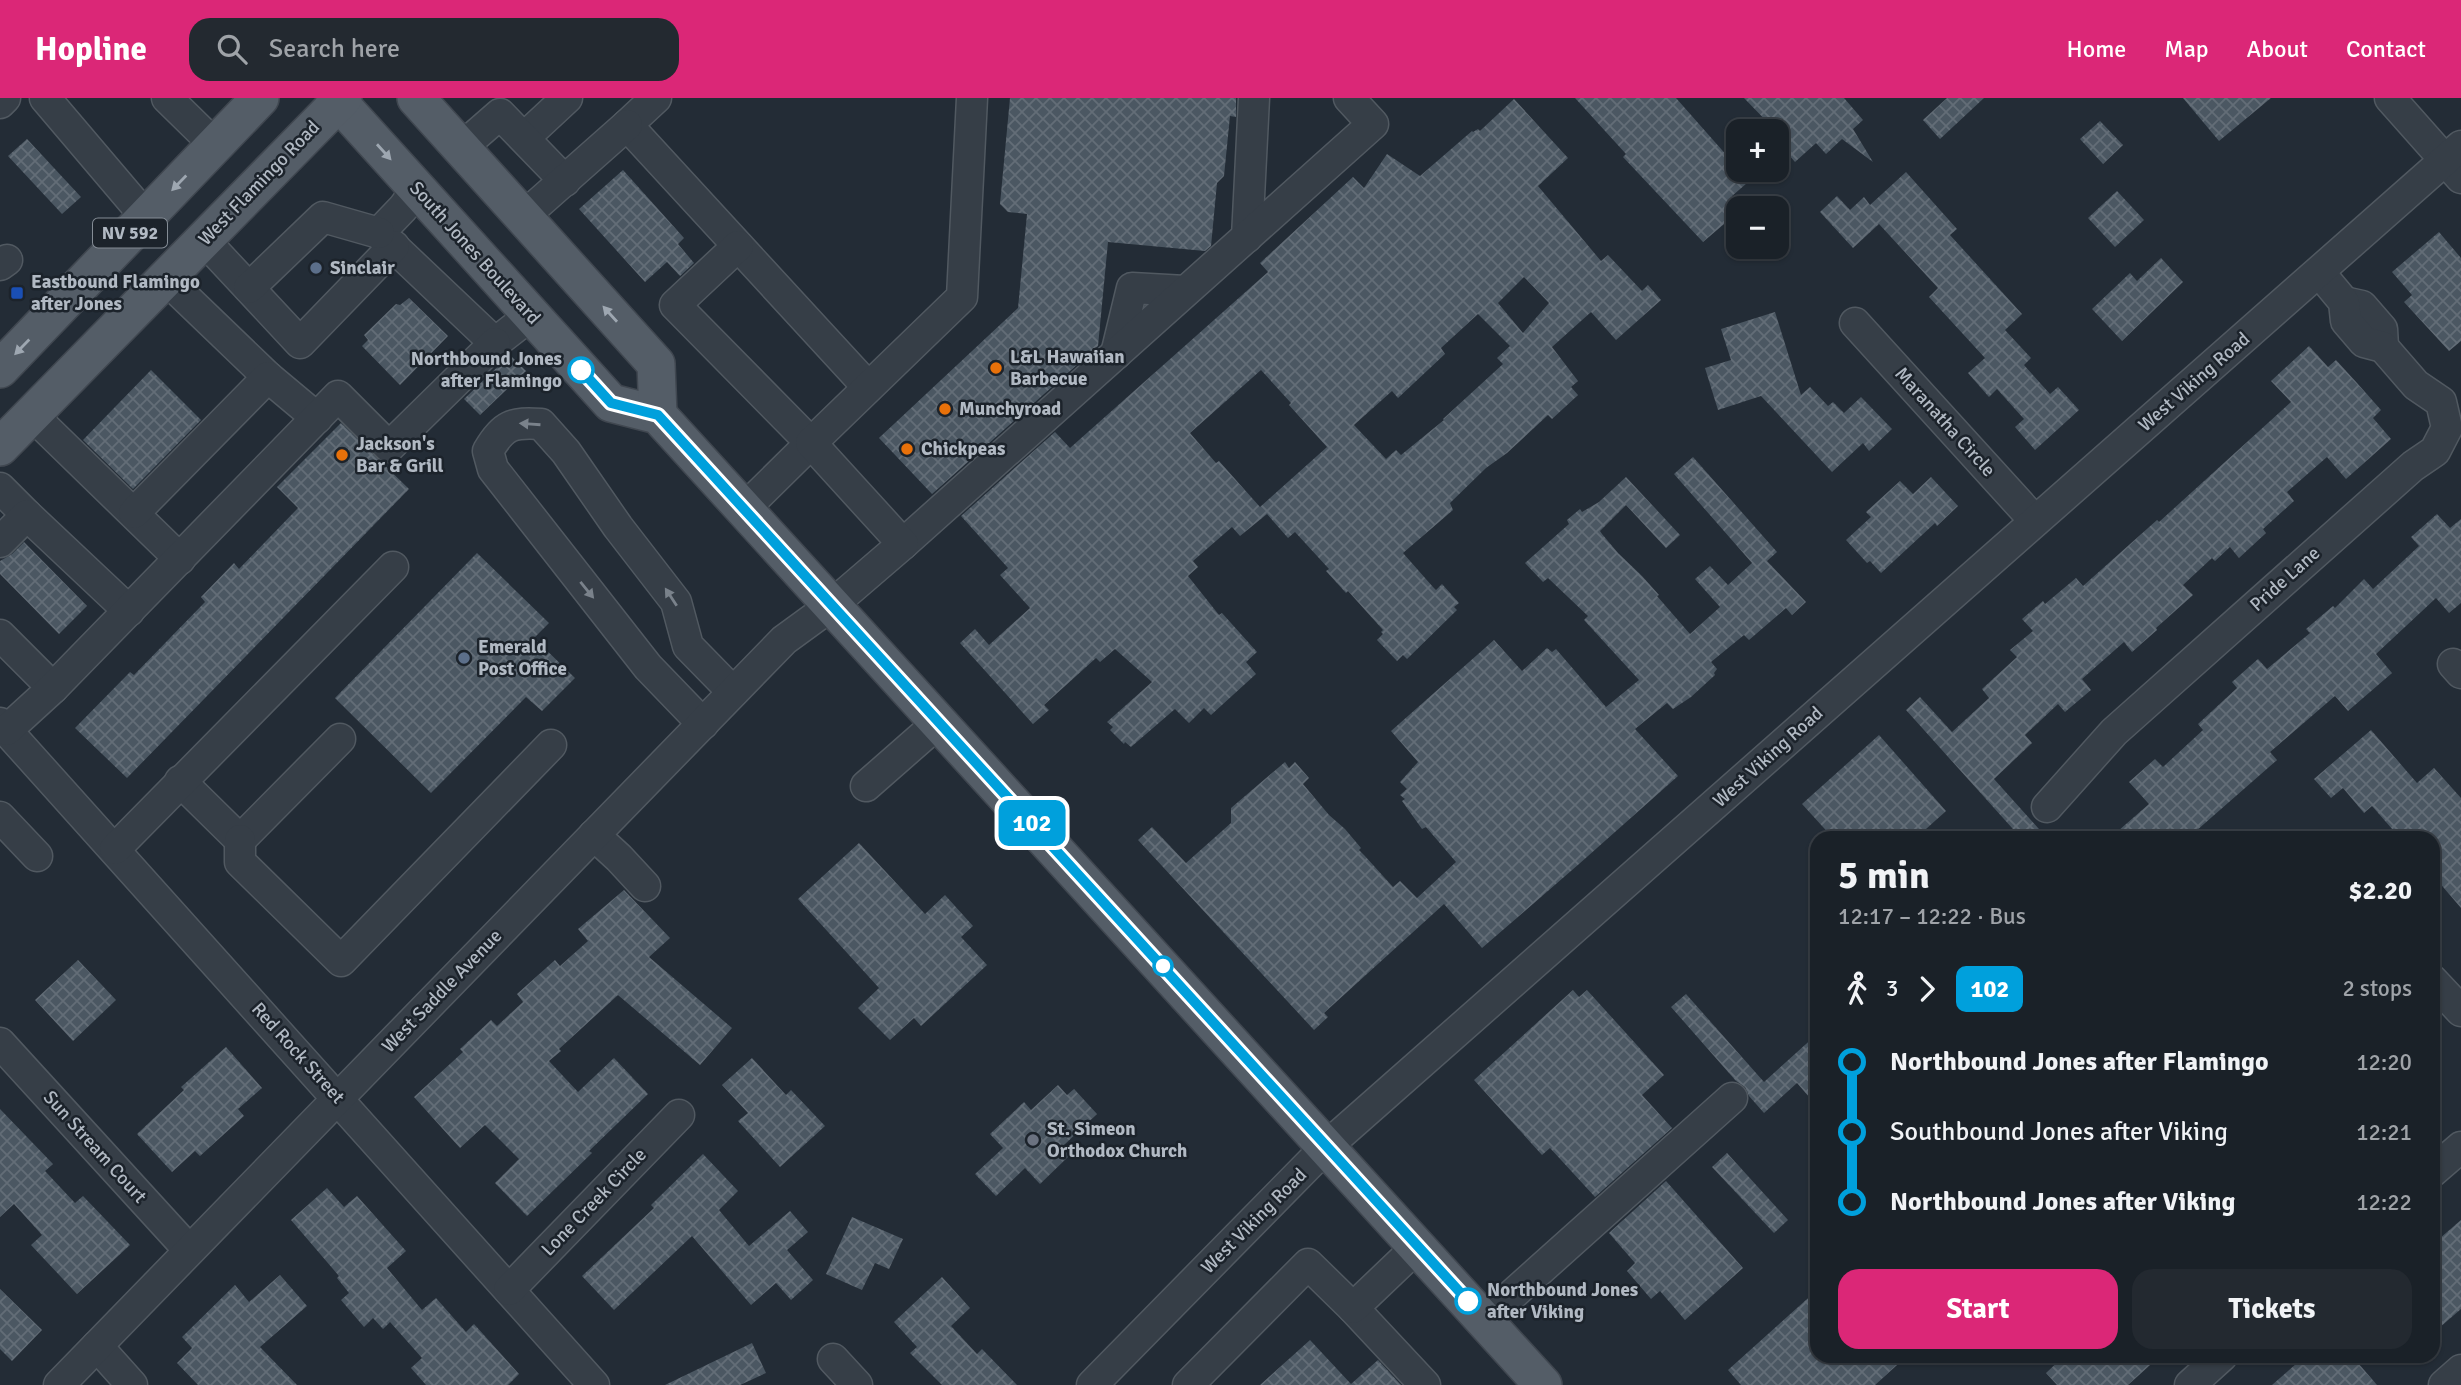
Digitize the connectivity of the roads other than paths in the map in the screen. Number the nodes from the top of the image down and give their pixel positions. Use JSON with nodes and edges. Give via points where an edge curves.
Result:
{"nodes":[{"id":1,"x":5,"y":98,"type":"edge"},
{"id":2,"x":44,"y":98,"type":"edge"},
{"id":3,"x":167,"y":98,"type":"edge"},
{"id":4,"x":260,"y":98,"type":"edge"},
{"id":5,"x":416,"y":98,"type":"edge"},
{"id":6,"x":567,"y":98,"type":"edge"},
{"id":7,"x":656,"y":98,"type":"edge"},
{"id":8,"x":972,"y":98,"type":"edge"},
{"id":9,"x":1254,"y":98,"type":"edge"},
{"id":10,"x":1349,"y":98,"type":"edge"},
{"id":11,"x":2390,"y":98,"type":"edge"},
{"id":12,"x":339,"y":99,"type":"edge"},
{"id":13,"x":0,"y":103,"type":"edge"},
{"id":14,"x":503,"y":106,"type":"edge"},
{"id":15,"x":627,"y":125,"type":"junction"},
{"id":16,"x":524,"y":138,"type":"junction"},
{"id":17,"x":215,"y":145,"type":"junction"},
{"id":18,"x":461,"y":148,"type":"junction"},
{"id":19,"x":2456,"y":162,"type":"edge"},
{"id":20,"x":565,"y":181,"type":"junction"},
{"id":21,"x":417,"y":189,"type":"junction"},
{"id":22,"x":146,"y":217,"type":"junction"},
{"id":23,"x":523,"y":217,"type":"junction"},
{"id":24,"x":1247,"y":237,"type":"junction"},
{"id":25,"x":387,"y":239,"type":"junction"},
{"id":26,"x":204,"y":240,"type":"junction"},
{"id":27,"x":738,"y":246,"type":"junction"},
{"id":28,"x":2319,"y":272,"type":"junction"},
{"id":29,"x":166,"y":279,"type":"junction"},
{"id":30,"x":249,"y":288,"type":"junction"},
{"id":31,"x":531,"y":315,"type":"junction"},
{"id":32,"x":1855,"y":323,"type":"dead end"},
{"id":33,"x":495,"y":344,"type":"junction"},
{"id":34,"x":0,"y":369,"type":"edge"},
{"id":35,"x":268,"y":377,"type":"junction"},
{"id":36,"x":869,"y":387,"type":"junction"},
{"id":37,"x":32,"y":415,"type":"junction"},
{"id":38,"x":658,"y":415,"type":"junction"},
{"id":39,"x":317,"y":418,"type":"junction"},
{"id":40,"x":811,"y":443,"type":"junction"},
{"id":41,"x":0,"y":447,"type":"edge"},
{"id":42,"x":0,"y":488,"type":"edge"},
{"id":43,"x":744,"y":509,"type":"junction"},
{"id":44,"x":134,"y":513,"type":"junction"},
{"id":45,"x":27,"y":515,"type":"junction"},
{"id":46,"x":2035,"y":522,"type":"junction"},
{"id":47,"x":0,"y":542,"type":"edge"},
{"id":48,"x":903,"y":544,"type":"junction"},
{"id":49,"x":180,"y":559,"type":"junction"},
{"id":50,"x":393,"y":567,"type":"dead end"},
{"id":51,"x":832,"y":605,"type":"junction"},
{"id":52,"x":129,"y":611,"type":"junction"},
{"id":53,"x":684,"y":631,"type":"junction"},
{"id":54,"x":0,"y":635,"type":"edge"},
{"id":55,"x":648,"y":667,"type":"junction"},
{"id":56,"x":53,"y":688,"type":"junction"},
{"id":57,"x":733,"y":692,"type":"junction"},
{"id":58,"x":939,"y":722,"type":"junction"},
{"id":59,"x":703,"y":724,"type":"junction"},
{"id":60,"x":6,"y":738,"type":"edge"},
{"id":61,"x":340,"y":739,"type":"dead end"},
{"id":62,"x":551,"y":745,"type":"dead end"},
{"id":63,"x":180,"y":781,"type":"junction"},
{"id":64,"x":866,"y":786,"type":"dead end"},
{"id":65,"x":2047,"y":807,"type":"dead end"},
{"id":66,"x":0,"y":817,"type":"edge"},
{"id":67,"x":594,"y":835,"type":"junction"},
{"id":68,"x":240,"y":840,"type":"junction"},
{"id":69,"x":115,"y":849,"type":"junction"},
{"id":70,"x":37,"y":856,"type":"dead end"},
{"id":71,"x":645,"y":886,"type":"dead end"},
{"id":72,"x":2440,"y":989,"type":"edge"},
{"id":73,"x":2461,"y":1011,"type":"edge"},
{"id":74,"x":0,"y":1043,"type":"edge"},
{"id":75,"x":338,"y":1097,"type":"junction"},
{"id":76,"x":1732,"y":1098,"type":"dead end"},
{"id":77,"x":679,"y":1115,"type":"dead end"},
{"id":78,"x":1327,"y":1146,"type":"junction"},
{"id":79,"x":2461,"y":1147,"type":"edge"},
{"id":80,"x":2440,"y":1165,"type":"edge"},
{"id":81,"x":1418,"y":1246,"type":"junction"},
{"id":82,"x":190,"y":1251,"type":"junction"},
{"id":83,"x":509,"y":1290,"type":"junction"},
{"id":84,"x":1353,"y":1308,"type":"junction"},
{"id":85,"x":1484,"y":1320,"type":"junction"},
{"id":86,"x":97,"y":1346,"type":"junction"},
{"id":87,"x":833,"y":1359,"type":"dead end"},
{"id":88,"x":2214,"y":1363,"type":"edge"},
{"id":89,"x":2461,"y":1370,"type":"edge"},
{"id":90,"x":59,"y":1385,"type":"edge"},
{"id":91,"x":132,"y":1385,"type":"edge"},
{"id":92,"x":594,"y":1385,"type":"edge"},
{"id":93,"x":857,"y":1385,"type":"edge"},
{"id":94,"x":1092,"y":1385,"type":"edge"},
{"id":95,"x":1188,"y":1385,"type":"edge"},
{"id":96,"x":1425,"y":1385,"type":"edge"},
{"id":97,"x":1543,"y":1385,"type":"edge"},
{"id":98,"x":2190,"y":1385,"type":"edge"},
{"id":99,"x":2444,"y":1385,"type":"edge"}],
"edges":[{"from":1,"to":13,"type":"street"},
{"from":2,"to":22,"type":"street"},
{"from":3,"to":17,"type":"street"},
{"from":4,"to":17,"type":"main road","number":"NV 592"},
{"from":5,"to":18,"type":"main road"},
{"from":6,"to":16,"type":"street"},
{"from":7,"to":15,"type":"street"},
{"from":8,"to":36,"type":"street","via":[[961,297]]},
{"from":9,"to":24,"type":"street"},
{"from":10,"to":24,"type":"street","via":[[1373,124]]},
{"from":11,"to":19,"type":"street"},
{"from":12,"to":21,"type":"main road","name":"South Jones Boulevard","one_way":true},
{"from":12,"to":26,"type":"main road","name":"West Flamingo Road","number":"NV 592"},
{"from":14,"to":16,"type":"street"},
{"from":14,"to":18,"type":"street"},
{"from":15,"to":20,"type":"street"},
{"from":15,"to":27,"type":"street"},
{"from":16,"to":20,"type":"street"},
{"from":17,"to":22,"type":"main road","number":"NV 592","one_way":true},
{"from":18,"to":23,"type":"main road"},
{"from":19,"to":28,"type":"street","name":"West Viking Road"},
{"from":20,"to":23,"type":"street"},
{"from":21,"to":25,"type":"street"},
{"from":21,"to":31,"type":"main road","name":"South Jones Boulevard"},
{"from":22,"to":34,"type":"main road","number":"NV 592","one_way":true},
{"from":38,"to":23,"type":"main road","one_way":true,"via":[[656,364]]},
{"from":24,"to":48,"type":"street","name":"West Saddle Avenue","via":[[1185,291],[1132,288],[1116,354]]},
{"from":25,"to":30,"type":"street","via":[[323,217]]},
{"from":25,"to":30,"type":"street","via":[[300,343]]},
{"from":25,"to":33,"type":"street"},
{"from":26,"to":29,"type":"main road","name":"West Flamingo Road","number":"NV 592"},
{"from":26,"to":30,"type":"street"},
{"from":27,"to":36,"type":"street"},
{"from":27,"to":40,"type":"street","via":[[675,305]]},
{"from":28,"to":46,"type":"street","name":"West Viking Road"},
{"from":28,"to":65,"type":"street","name":"Pride Lane","via":[[2344,302],[2346,321],[2364,342],[2383,347],[2416,385],[2441,402],[2447,428],[2435,451],[2114,732]]},
{"from":29,"to":35,"type":"street"},
{"from":29,"to":37,"type":"main road","name":"West Flamingo Road","number":"NV 592"},
{"from":31,"to":33,"type":"street"},
{"from":31,"to":38,"type":"main road","name":"South Jones Boulevard","via":[[611,403]]},
{"from":32,"to":46,"type":"street","name":"Maranatha Circle"},
{"from":33,"to":39,"type":"street","via":[[389,447],[338,396]]},
{"from":35,"to":39,"type":"street"},
{"from":35,"to":44,"type":"street"},
{"from":36,"to":40,"type":"street"},
{"from":37,"to":41,"type":"main road","name":"West Flamingo Road","number":"NV 592"},
{"from":37,"to":44,"type":"street"},
{"from":38,"to":43,"type":"main road"},
{"from":39,"to":49,"type":"street"},
{"from":40,"to":43,"type":"street"},
{"from":40,"to":48,"type":"street"},
{"from":42,"to":45,"type":"street"},
{"from":43,"to":51,"type":"main road"},
{"from":44,"to":49,"type":"street"},
{"from":45,"to":47,"type":"street"},
{"from":45,"to":52,"type":"street"},
{"from":46,"to":78,"type":"street","name":"West Viking Road"},
{"from":48,"to":51,"type":"street","name":"West Saddle Avenue"},
{"from":49,"to":52,"type":"street"},
{"from":50,"to":63,"type":"street"},
{"from":51,"to":57,"type":"street","name":"West Saddle Avenue","via":[[784,640]]},
{"from":51,"to":58,"type":"main road"},
{"from":52,"to":56,"type":"street"},
{"from":53,"to":55,"type":"street"},
{"from":53,"to":55,"type":"street","one_way":true,"via":[[676,602],[541,424],[518,423],[498,433],[488,451],[493,469]]},
{"from":53,"to":57,"type":"street","via":[[688,646]]},
{"from":54,"to":56,"type":"street"},
{"from":55,"to":59,"type":"street"},
{"from":56,"to":60,"type":"street"},
{"from":57,"to":59,"type":"street","name":"West Saddle Avenue"},
{"from":58,"to":64,"type":"street"},
{"from":58,"to":78,"type":"main road"},
{"from":59,"to":67,"type":"street","name":"West Saddle Avenue"},
{"from":60,"to":69,"type":"street","name":"Red Rock Street"},
{"from":61,"to":68,"type":"street"},
{"from":62,"to":68,"type":"street","via":[[341,961],[240,862]]},
{"from":63,"to":68,"type":"street"},
{"from":63,"to":69,"type":"street"},
{"from":66,"to":70,"type":"street"},
{"from":67,"to":71,"type":"street"},
{"from":67,"to":75,"type":"street","name":"West Saddle Avenue"},
{"from":69,"to":75,"type":"street","name":"Red Rock Street"},
{"from":72,"to":73,"type":"street"},
{"from":74,"to":82,"type":"street","name":"Sun Stream Court"},
{"from":75,"to":82,"type":"street","name":"West Saddle Avenue"},
{"from":75,"to":83,"type":"street","name":"Red Rock Street"},
{"from":76,"to":85,"type":"street"},
{"from":77,"to":83,"type":"street","name":"Lone Creek Circle"},
{"from":78,"to":81,"type":"main road"},
{"from":78,"to":94,"type":"street","name":"West Viking Road"},
{"from":79,"to":80,"type":"street"},
{"from":81,"to":84,"type":"street"},
{"from":81,"to":85,"type":"main road"},
{"from":82,"to":86,"type":"street","name":"West Saddle Avenue"},
{"from":83,"to":92,"type":"street","name":"Red Rock Street"},
{"from":84,"to":95,"type":"street","via":[[1308,1264]]},
{"from":84,"to":96,"type":"street"},
{"from":85,"to":97,"type":"main road"},
{"from":86,"to":90,"type":"street","name":"West Saddle Avenue"},
{"from":86,"to":91,"type":"street"},
{"from":87,"to":93,"type":"street"},
{"from":88,"to":98,"type":"street"},
{"from":89,"to":99,"type":"street"}]}
